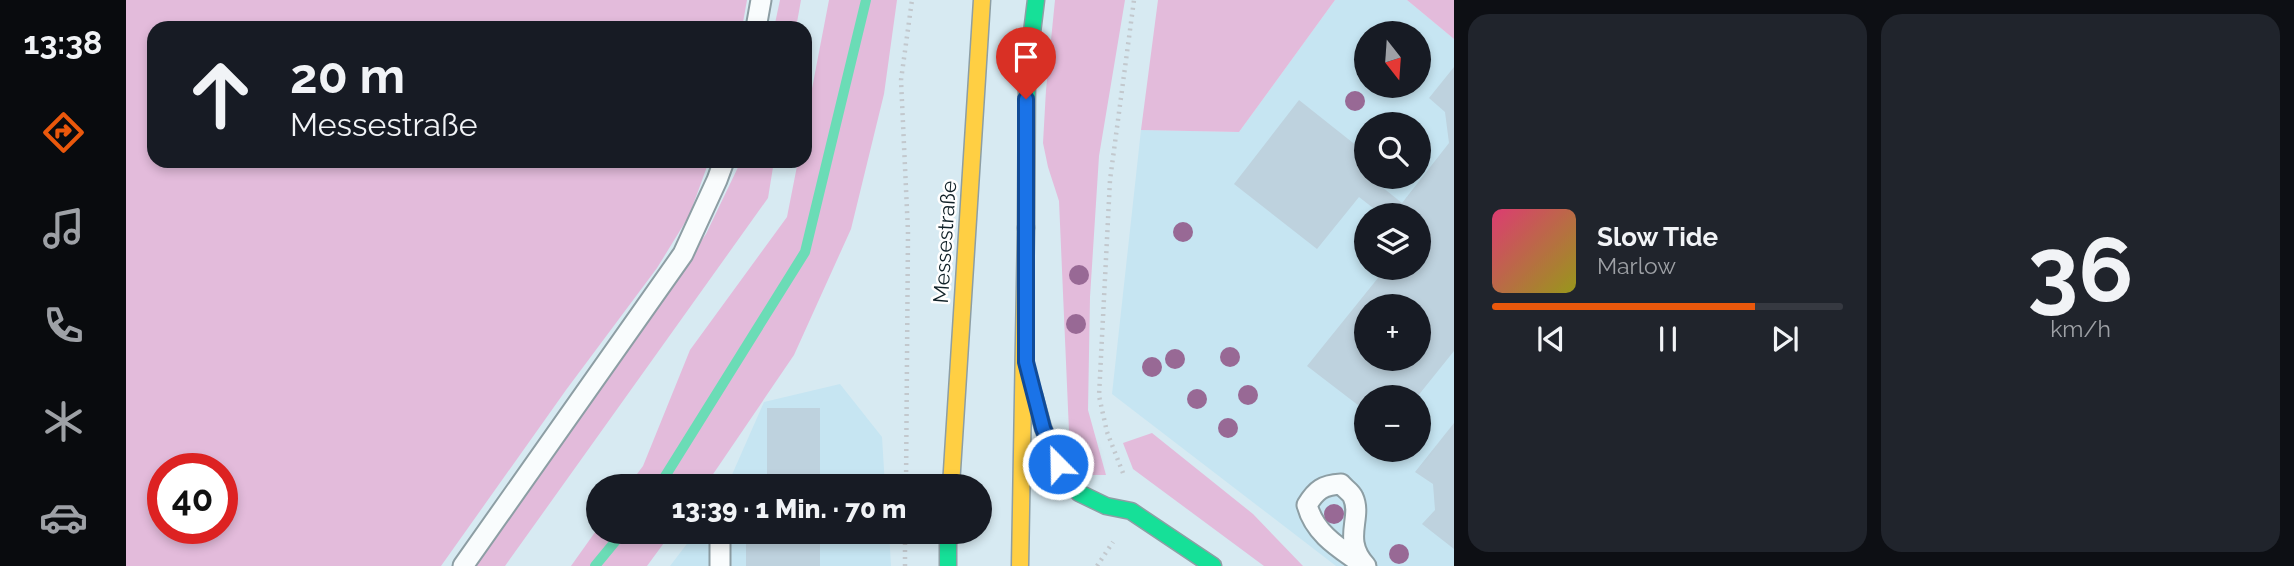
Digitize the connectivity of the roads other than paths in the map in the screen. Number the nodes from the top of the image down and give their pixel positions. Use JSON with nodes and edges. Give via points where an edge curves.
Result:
{"nodes":[{"id":1,"x":761,"y":0,"type":"edge"},
{"id":2,"x":1036,"y":0,"type":"edge"},
{"id":3,"x":982,"y":5,"type":"edge"},
{"id":4,"x":757,"y":21,"type":"edge"},
{"id":5,"x":721,"y":168,"type":"edge"},
{"id":6,"x":1026,"y":362,"type":"junction"},
{"id":7,"x":952,"y":474,"type":"edge"},
{"id":8,"x":720,"y":544,"type":"edge"},
{"id":9,"x":948,"y":544,"type":"edge"},
{"id":10,"x":463,"y":566,"type":"edge"},
{"id":11,"x":720,"y":566,"type":"edge"},
{"id":12,"x":948,"y":566,"type":"edge"},
{"id":13,"x":1020,"y":566,"type":"edge"},
{"id":14,"x":1213,"y":566,"type":"edge"}],
"edges":[{"from":1,"to":4,"type":"lane"},
{"from":2,"to":6,"type":"street","via":[[1027,73]]},
{"from":3,"to":7,"type":"street","name":"Messestraße"},
{"from":5,"to":10,"type":"lane","via":[[682,254]]},
{"from":6,"to":13,"type":"street"},
{"from":6,"to":14,"type":"street","via":[[1043,428],[1058,464],[1079,493],[1131,511]]},
{"from":8,"to":11,"type":"lane"},
{"from":9,"to":12,"type":"street"}]}
